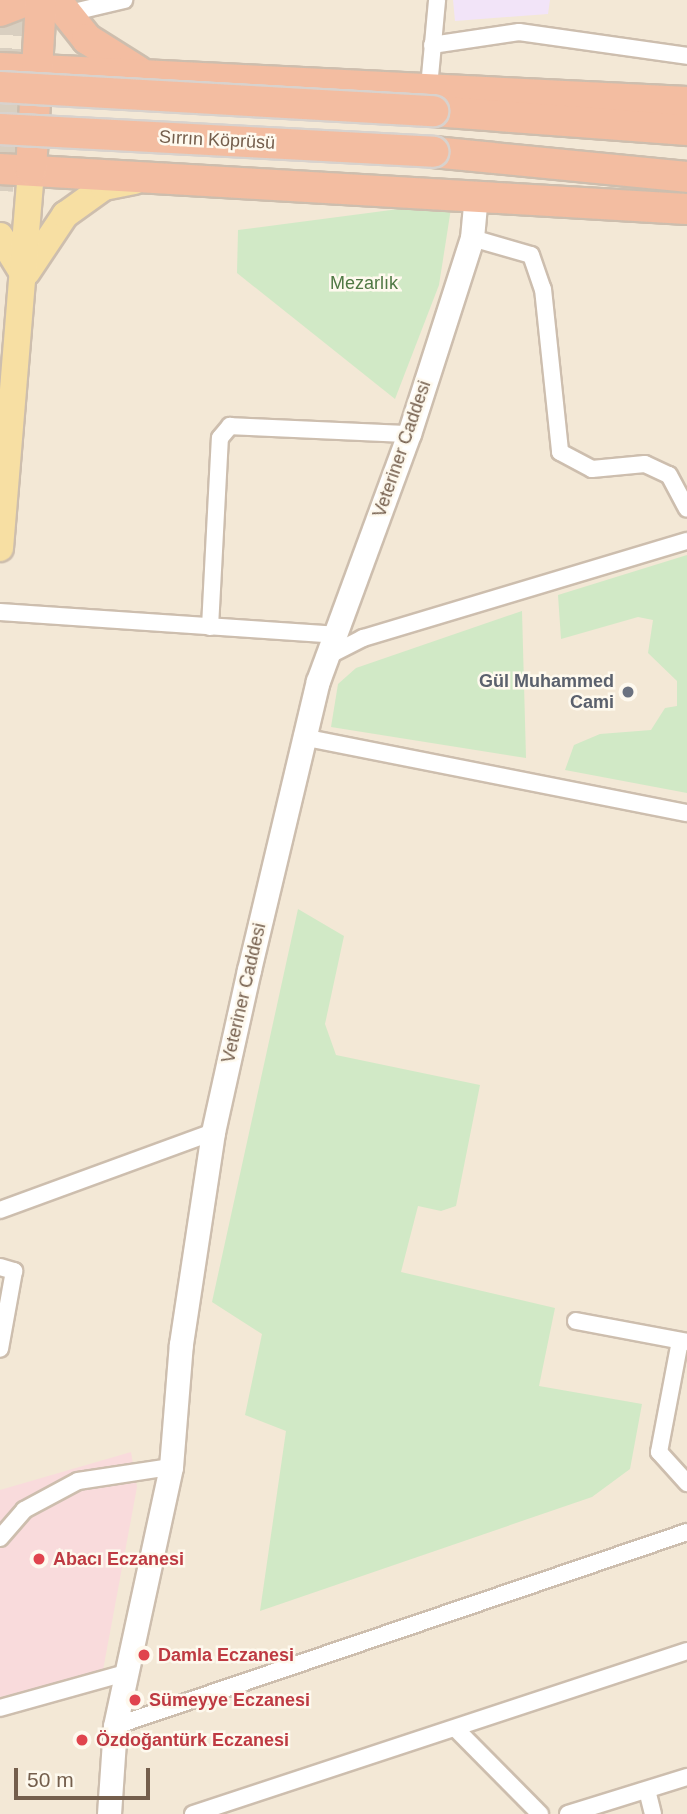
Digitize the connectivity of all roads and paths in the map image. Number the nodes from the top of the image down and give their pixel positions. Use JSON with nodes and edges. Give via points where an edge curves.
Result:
{"nodes":[{"id":1,"x":29,"y":0,"type":"edge"},
{"id":2,"x":124,"y":0,"type":"edge"},
{"id":3,"x":437,"y":0,"type":"edge"},
{"id":4,"x":54,"y":5,"type":"edge"},
{"id":5,"x":0,"y":10,"type":"edge"},
{"id":6,"x":432,"y":45,"type":"junction"},
{"id":7,"x":687,"y":56,"type":"edge"},
{"id":8,"x":0,"y":68,"type":"edge"},
{"id":9,"x":36,"y":69,"type":"junction"},
{"id":10,"x":141,"y":72,"type":"junction"},
{"id":11,"x":0,"y":87,"type":"edge"},
{"id":12,"x":431,"y":99,"type":"junction"},
{"id":13,"x":687,"y":102,"type":"edge"},
{"id":14,"x":0,"y":129,"type":"edge"},
{"id":15,"x":687,"y":130,"type":"edge"},
{"id":16,"x":0,"y":169,"type":"edge"},
{"id":17,"x":31,"y":170,"type":"junction"},
{"id":18,"x":160,"y":176,"type":"junction"},
{"id":19,"x":687,"y":177,"type":"edge"},
{"id":20,"x":476,"y":194,"type":"junction"},
{"id":21,"x":687,"y":209,"type":"edge"},
{"id":22,"x":0,"y":236,"type":"edge"},
{"id":23,"x":472,"y":238,"type":"junction"},
{"id":24,"x":25,"y":277,"type":"junction"},
{"id":25,"x":409,"y":435,"type":"junction"},
{"id":26,"x":687,"y":509,"type":"edge"},
{"id":27,"x":687,"y":541,"type":"edge"},
{"id":28,"x":0,"y":548,"type":"edge"},
{"id":29,"x":0,"y":612,"type":"edge"},
{"id":30,"x":210,"y":627,"type":"junction"},
{"id":31,"x":335,"y":635,"type":"junction"},
{"id":32,"x":326,"y":657,"type":"junction"},
{"id":33,"x":302,"y":737,"type":"junction"},
{"id":34,"x":687,"y":813,"type":"edge"},
{"id":35,"x":213,"y":1132,"type":"junction"},
{"id":36,"x":0,"y":1210,"type":"edge"},
{"id":37,"x":0,"y":1267,"type":"edge"},
{"id":38,"x":576,"y":1321,"type":"dead end"},
{"id":39,"x":683,"y":1341,"type":"edge"},
{"id":40,"x":0,"y":1349,"type":"edge"},
{"id":41,"x":171,"y":1466,"type":"junction"},
{"id":42,"x":687,"y":1483,"type":"edge"},
{"id":43,"x":687,"y":1532,"type":"edge"},
{"id":44,"x":0,"y":1538,"type":"edge"},
{"id":45,"x":687,"y":1651,"type":"edge"},
{"id":46,"x":125,"y":1672,"type":"junction"},
{"id":47,"x":0,"y":1708,"type":"edge"},
{"id":48,"x":115,"y":1726,"type":"junction"},
{"id":49,"x":457,"y":1730,"type":"junction"},
{"id":50,"x":687,"y":1777,"type":"edge"},
{"id":51,"x":647,"y":1790,"type":"junction"},
{"id":52,"x":109,"y":1814,"type":"edge"},
{"id":53,"x":193,"y":1814,"type":"edge"},
{"id":54,"x":540,"y":1814,"type":"edge"},
{"id":55,"x":568,"y":1814,"type":"edge"},
{"id":56,"x":653,"y":1814,"type":"edge"}],
"edges":[{"from":1,"to":5,"type":"highway"},
{"from":2,"to":4,"type":"street"},
{"from":3,"to":6,"type":"street"},
{"from":4,"to":9,"type":"highway"},
{"from":4,"to":10,"type":"highway","via":[[115,60]]},
{"from":6,"to":7,"type":"street","via":[[519,32]]},
{"from":6,"to":12,"type":"street"},
{"from":8,"to":9,"type":"highway"},
{"from":9,"to":10,"type":"highway"},
{"from":9,"to":17,"type":"highway"},
{"from":10,"to":12,"type":"highway"},
{"from":11,"to":12,"type":"highway","bridge":true},
{"from":12,"to":13,"type":"highway"},
{"from":12,"to":15,"type":"highway"},
{"from":14,"to":19,"type":"highway","name":"Sırrın Köprüsü","bridge":true,"via":[[433,152]]},
{"from":16,"to":17,"type":"highway"},
{"from":17,"to":18,"type":"highway"},
{"from":17,"to":24,"type":"main road"},
{"from":18,"to":20,"type":"highway"},
{"from":18,"to":24,"type":"main road","via":[[104,187],[65,215]]},
{"from":20,"to":21,"type":"highway"},
{"from":20,"to":23,"type":"main road","name":"Veteriner Caddesi"},
{"from":22,"to":24,"type":"main road","via":[[13,248]]},
{"from":23,"to":25,"type":"main road","name":"Veteriner Caddesi"},
{"from":23,"to":26,"type":"street","via":[[531,255],[543,289],[560,452],[592,469],[645,464],[668,475]]},
{"from":24,"to":28,"type":"main road"},
{"from":25,"to":30,"type":"street","via":[[230,426],[220,438]]},
{"from":25,"to":31,"type":"main road","name":"Veteriner Caddesi"},
{"from":27,"to":32,"type":"street","via":[[363,638]]},
{"from":29,"to":30,"type":"street"},
{"from":30,"to":31,"type":"street"},
{"from":31,"to":32,"type":"main road","name":"Veteriner Caddesi"},
{"from":32,"to":33,"type":"main road","name":"Veteriner Caddesi"},
{"from":33,"to":34,"type":"street"},
{"from":33,"to":35,"type":"main road","name":"Veteriner Caddesi"},
{"from":35,"to":36,"type":"street"},
{"from":35,"to":41,"type":"main road","name":"Veteriner Caddesi","via":[[181,1344]]},
{"from":37,"to":40,"type":"street","via":[[13,1271]]},
{"from":38,"to":39,"type":"street"},
{"from":39,"to":42,"type":"street","via":[[659,1452]]},
{"from":41,"to":44,"type":"street","via":[[78,1481],[24,1510]]},
{"from":41,"to":46,"type":"main road","name":"Veteriner Caddesi"},
{"from":43,"to":48,"type":"street"},
{"from":45,"to":49,"type":"street"},
{"from":46,"to":47,"type":"street"},
{"from":46,"to":48,"type":"main road","name":"Veteriner Caddesi"},
{"from":48,"to":52,"type":"main road","name":"Veteriner Caddesi"},
{"from":49,"to":53,"type":"street"},
{"from":49,"to":54,"type":"street"},
{"from":50,"to":51,"type":"street"},
{"from":51,"to":55,"type":"street"},
{"from":51,"to":56,"type":"street"}]}
